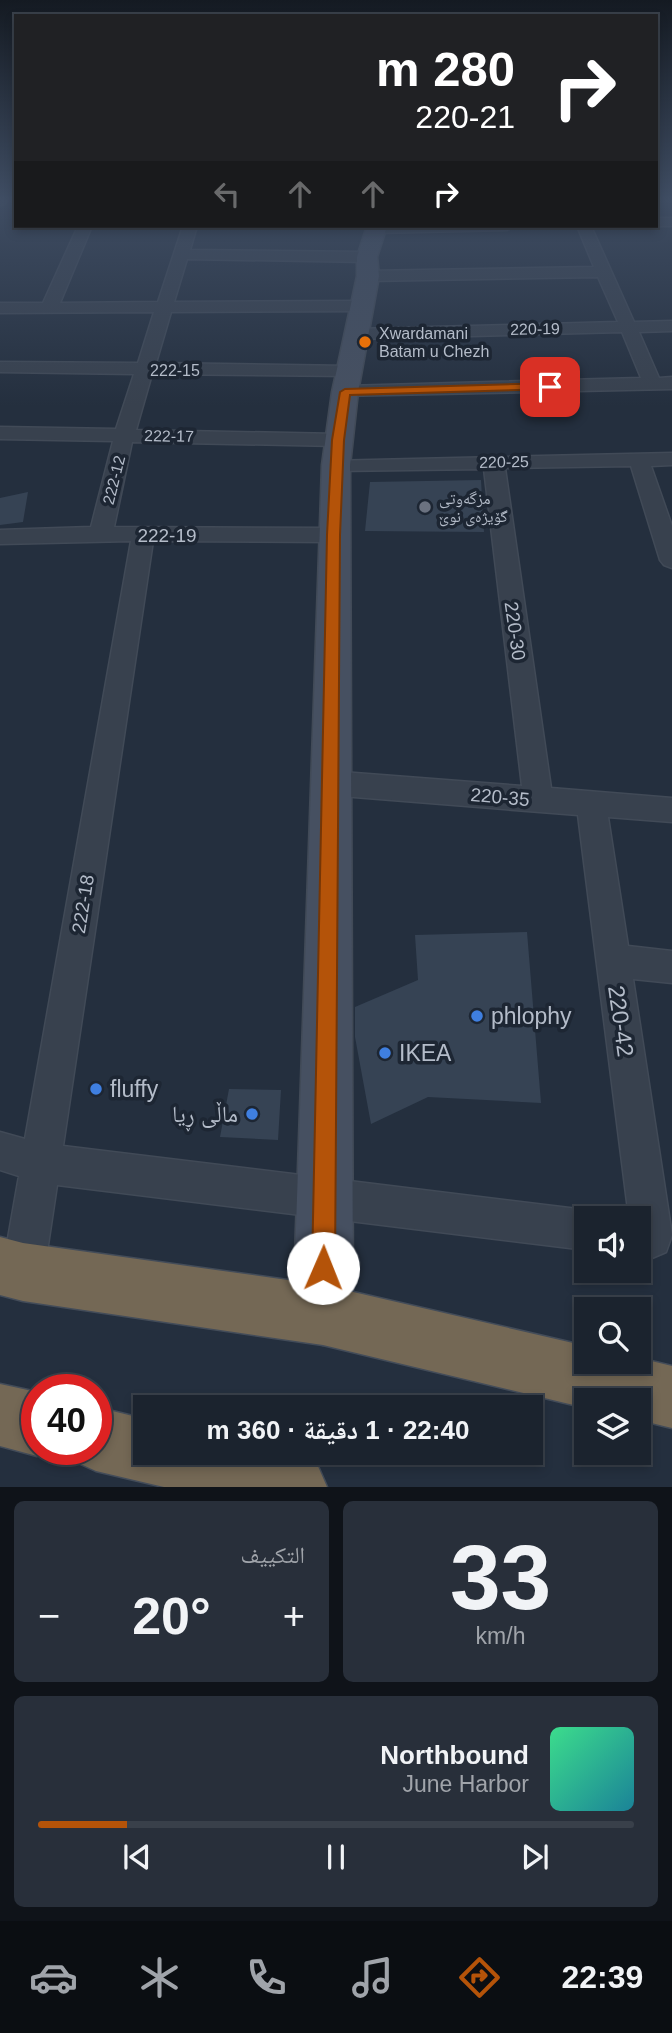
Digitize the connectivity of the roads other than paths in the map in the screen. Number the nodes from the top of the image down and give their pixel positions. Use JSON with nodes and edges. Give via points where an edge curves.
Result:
{"nodes":[{"id":1,"x":67,"y":267,"type":"edge"},
{"id":2,"x":177,"y":267,"type":"edge"},
{"id":3,"x":367,"y":267,"type":"edge"},
{"id":4,"x":422,"y":267,"type":"edge"},
{"id":5,"x":603,"y":267,"type":"edge"},
{"id":6,"x":605,"y":272,"type":"junction"},
{"id":7,"x":50,"y":306,"type":"junction"},
{"id":8,"x":362,"y":306,"type":"junction"},
{"id":9,"x":164,"y":307,"type":"junction"},
{"id":10,"x":0,"y":308,"type":"edge"},
{"id":11,"x":672,"y":326,"type":"edge"},
{"id":12,"x":630,"y":327,"type":"junction"},
{"id":13,"x":356,"y":334,"type":"junction"},
{"id":14,"x":0,"y":367,"type":"edge"},
{"id":15,"x":144,"y":370,"type":"junction"},
{"id":16,"x":347,"y":382,"type":"junction"},
{"id":17,"x":663,"y":384,"type":"edge"},
{"id":18,"x":0,"y":433,"type":"edge"},
{"id":19,"x":124,"y":435,"type":"junction"},
{"id":20,"x":337,"y":452,"type":"junction"},
{"id":21,"x":639,"y":459,"type":"junction"},
{"id":22,"x":672,"y":459,"type":"edge"},
{"id":23,"x":494,"y":462,"type":"junction"},
{"id":24,"x":101,"y":534,"type":"junction"},
{"id":25,"x":143,"y":535,"type":"junction"},
{"id":26,"x":334,"y":535,"type":"junction"},
{"id":27,"x":2,"y":542,"type":"edge"},
{"id":28,"x":672,"y":560,"type":"edge"},
{"id":29,"x":329,"y":783,"type":"junction"},
{"id":30,"x":538,"y":800,"type":"junction"},
{"id":31,"x":591,"y":804,"type":"junction"},
{"id":32,"x":672,"y":810,"type":"edge"},
{"id":33,"x":613,"y":961,"type":"junction"},
{"id":34,"x":672,"y":967,"type":"edge"},
{"id":35,"x":0,"y":1151,"type":"edge"},
{"id":36,"x":40,"y":1163,"type":"junction"},
{"id":37,"x":324,"y":1198,"type":"junction"},
{"id":38,"x":574,"y":1229,"type":"edge"},
{"id":39,"x":654,"y":1239,"type":"edge"},
{"id":40,"x":11,"y":1269,"type":"edge"},
{"id":41,"x":323,"y":1315,"type":"junction"},
{"id":42,"x":672,"y":1397,"type":"edge"},
{"id":43,"x":0,"y":1415,"type":"edge"},
{"id":44,"x":21,"y":1420,"type":"edge"},
{"id":45,"x":112,"y":1443,"type":"edge"},
{"id":46,"x":133,"y":1448,"type":"edge"},
{"id":47,"x":205,"y":1465,"type":"edge"},
{"id":48,"x":294,"y":1487,"type":"edge"}],
"edges":[{"from":1,"to":7,"type":"street"},
{"from":2,"to":9,"type":"street","name":"222-12"},
{"from":3,"to":8,"type":"street"},
{"from":4,"to":6,"type":"street"},
{"from":5,"to":6,"type":"street"},
{"from":6,"to":12,"type":"street"},
{"from":7,"to":9,"type":"street"},
{"from":7,"to":10,"type":"street"},
{"from":8,"to":9,"type":"street"},
{"from":8,"to":13,"type":"street"},
{"from":9,"to":15,"type":"street","name":"222-12"},
{"from":11,"to":12,"type":"street","name":"220-19"},
{"from":12,"to":13,"type":"street","name":"220-19"},
{"from":12,"to":17,"type":"street"},
{"from":13,"to":16,"type":"street"},
{"from":14,"to":15,"type":"street","name":"222-15"},
{"from":15,"to":16,"type":"street","name":"222-15"},
{"from":15,"to":19,"type":"street","name":"222-12"},
{"from":16,"to":17,"type":"street","name":"222-15"},
{"from":16,"to":20,"type":"street"},
{"from":18,"to":19,"type":"street","name":"222-17"},
{"from":19,"to":20,"type":"street","name":"222-17"},
{"from":19,"to":24,"type":"street","name":"222-12"},
{"from":20,"to":23,"type":"street","name":"220-25"},
{"from":20,"to":26,"type":"street"},
{"from":21,"to":22,"type":"street","name":"220-25"},
{"from":21,"to":23,"type":"street","name":"220-25"},
{"from":21,"to":28,"type":"street"},
{"from":23,"to":30,"type":"street","name":"220-30"},
{"from":24,"to":25,"type":"street","name":"222-19"},
{"from":24,"to":27,"type":"street","name":"222-19"},
{"from":25,"to":26,"type":"street","name":"222-19"},
{"from":25,"to":36,"type":"street","name":"222-18"},
{"from":26,"to":29,"type":"street"},
{"from":29,"to":30,"type":"street","name":"220-35"},
{"from":29,"to":37,"type":"street"},
{"from":30,"to":31,"type":"street","name":"220-35"},
{"from":31,"to":32,"type":"street","name":"220-35"},
{"from":31,"to":33,"type":"street","name":"220-42"},
{"from":33,"to":34,"type":"street"},
{"from":33,"to":39,"type":"street","name":"220-42"},
{"from":35,"to":36,"type":"street"},
{"from":36,"to":37,"type":"street"},
{"from":36,"to":40,"type":"street","name":"222-18"},
{"from":37,"to":38,"type":"street"},
{"from":37,"to":41,"type":"street"},
{"from":40,"to":41,"type":"highway"},
{"from":41,"to":42,"type":"highway"},
{"from":43,"to":44,"type":"highway"},
{"from":45,"to":46,"type":"highway"},
{"from":47,"to":48,"type":"highway"}]}
